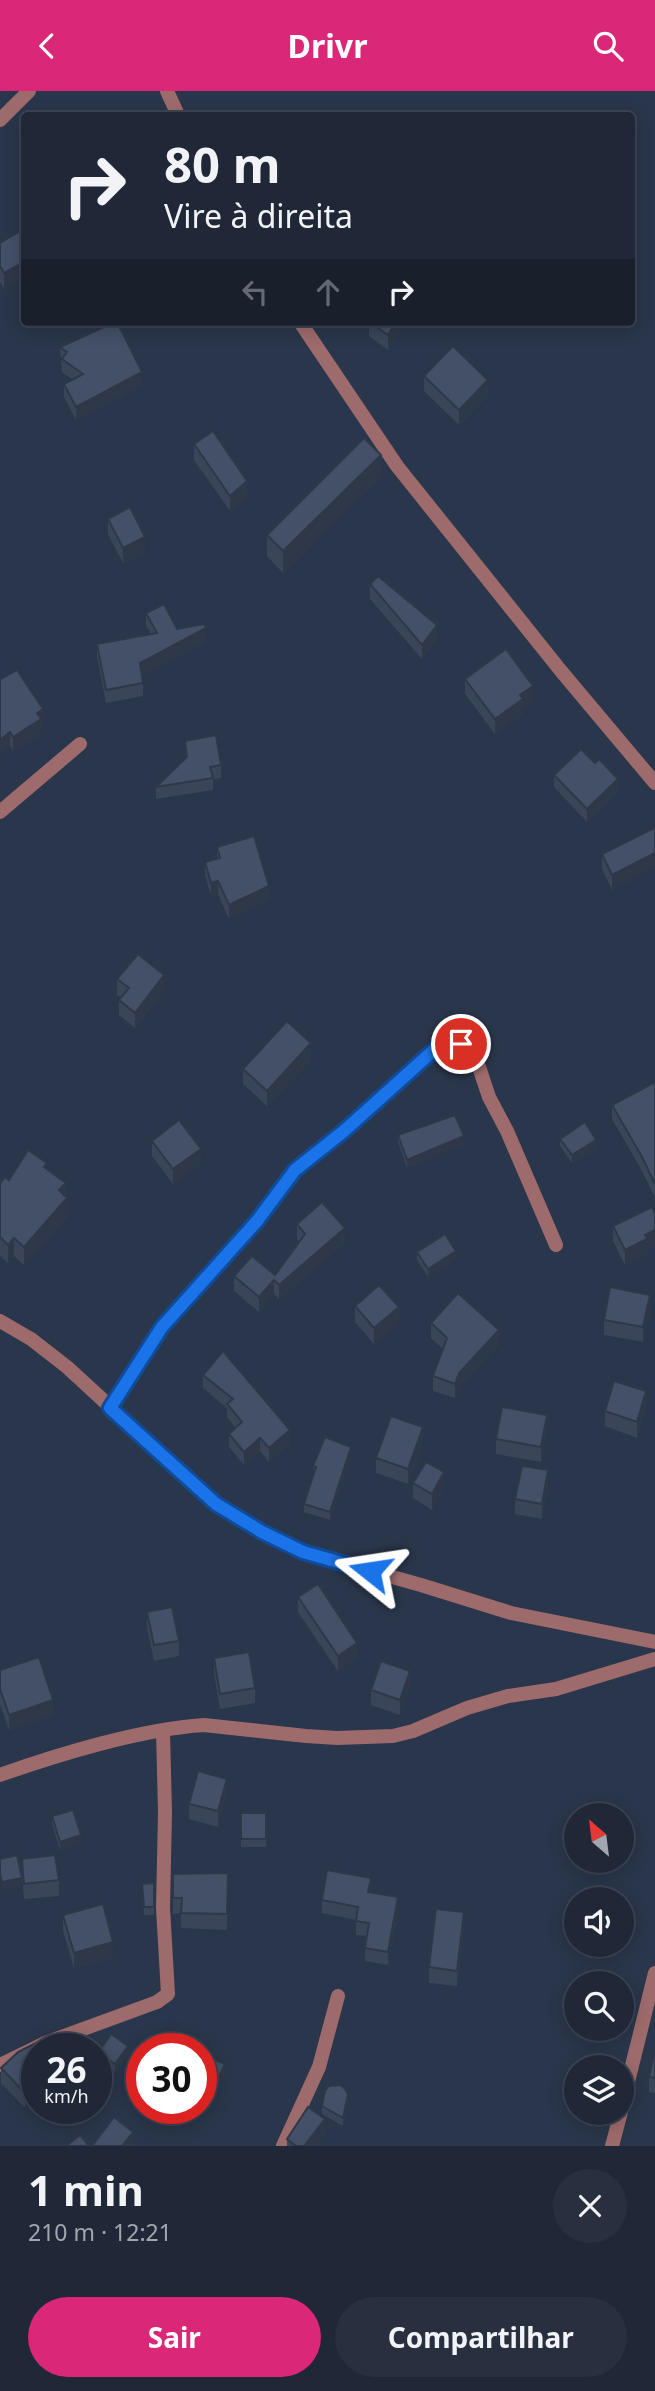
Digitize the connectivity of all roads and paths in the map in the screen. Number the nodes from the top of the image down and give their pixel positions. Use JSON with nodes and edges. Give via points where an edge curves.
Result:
{"nodes":[{"id":1,"x":29,"y":91,"type":"edge"},
{"id":2,"x":167,"y":91,"type":"edge"},
{"id":3,"x":177,"y":112,"type":"edge"},
{"id":4,"x":0,"y":120,"type":"edge"},
{"id":5,"x":303,"y":326,"type":"edge"},
{"id":6,"x":80,"y":744,"type":"dead end"},
{"id":7,"x":655,"y":783,"type":"edge"},
{"id":8,"x":0,"y":813,"type":"edge"},
{"id":9,"x":556,"y":1245,"type":"dead end"},
{"id":10,"x":0,"y":1321,"type":"edge"},
{"id":11,"x":110,"y":1408,"type":"junction"},
{"id":12,"x":655,"y":1642,"type":"edge"},
{"id":13,"x":655,"y":1659,"type":"edge"},
{"id":14,"x":163,"y":1731,"type":"junction"},
{"id":15,"x":0,"y":1775,"type":"edge"},
{"id":16,"x":655,"y":1972,"type":"edge"},
{"id":17,"x":338,"y":1996,"type":"dead end"},
{"id":18,"x":634,"y":2058,"type":"edge"},
{"id":19,"x":0,"y":2065,"type":"edge"},
{"id":20,"x":617,"y":2125,"type":"edge"},
{"id":21,"x":283,"y":2146,"type":"edge"},
{"id":22,"x":612,"y":2146,"type":"edge"}],
"edges":[{"from":1,"to":4,"type":"street"},
{"from":2,"to":3,"type":"street"},
{"from":5,"to":7,"type":"street","via":[[397,465]]},
{"from":6,"to":8,"type":"street"},
{"from":9,"to":11,"type":"street","via":[[476,1058],[461,1044],[444,1041],[295,1170],[257,1221],[162,1327]]},
{"from":10,"to":11,"type":"street","via":[[67,1367]]},
{"from":11,"to":12,"type":"street","via":[[216,1504],[303,1552],[511,1613]]},
{"from":13,"to":14,"type":"street","via":[[556,1689],[477,1705],[393,1736],[337,1738],[204,1725]]},
{"from":14,"to":15,"type":"street"},
{"from":14,"to":19,"type":"street","via":[[163,1908],[169,1994]]},
{"from":16,"to":18,"type":"street"},
{"from":17,"to":21,"type":"street","via":[[319,2067]]},
{"from":20,"to":22,"type":"street"}]}
